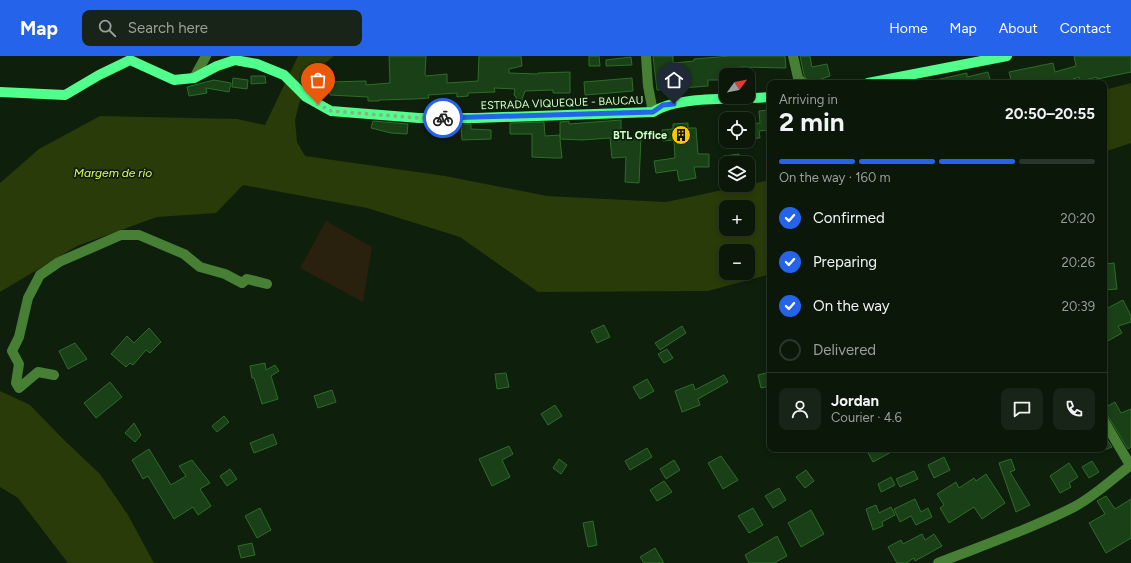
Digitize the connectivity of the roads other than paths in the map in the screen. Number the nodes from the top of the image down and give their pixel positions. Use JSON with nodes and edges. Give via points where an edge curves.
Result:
{"nodes":[{"id":1,"x":206,"y":56,"type":"edge"},
{"id":2,"x":646,"y":56,"type":"edge"},
{"id":3,"x":793,"y":56,"type":"edge"},
{"id":4,"x":1007,"y":56,"type":"edge"},
{"id":5,"x":194,"y":78,"type":"junction"},
{"id":6,"x":800,"y":80,"type":"edge"},
{"id":7,"x":883,"y":80,"type":"edge"},
{"id":8,"x":0,"y":92,"type":"edge"},
{"id":9,"x":767,"y":97,"type":"edge"},
{"id":10,"x":653,"y":112,"type":"junction"},
{"id":11,"x":267,"y":284,"type":"dead end"},
{"id":12,"x":54,"y":375,"type":"dead end"},
{"id":13,"x":1107,"y":426,"type":"edge"},
{"id":14,"x":1131,"y":465,"type":"edge"},
{"id":15,"x":938,"y":563,"type":"edge"}],
"edges":[{"from":1,"to":5,"type":"street"},
{"from":2,"to":10,"type":"street"},
{"from":3,"to":6,"type":"street"},
{"from":4,"to":7,"type":"main road"},
{"from":5,"to":8,"type":"main road","name":"ESTRADA VIQUEQUE - BAUCAU","via":[[174,80],[130,60],[65,95]]},
{"from":5,"to":10,"type":"main road","name":"ESTRADA VIQUEQUE - BAUCAU","via":[[235,60],[257,64],[284,75],[306,96],[331,111],[419,118]]},
{"from":9,"to":10,"type":"main road","name":"ESTRADA VIQUEQUE - BAUCAU","via":[[733,97],[663,105]]},
{"from":11,"to":12,"type":"street","via":[[247,279],[242,283],[225,274],[200,267],[184,254],[139,235],[121,235],[94,246],[59,262],[40,276],[28,298],[19,337],[12,352],[20,364],[16,383],[19,388],[38,372]]},
{"from":13,"to":14,"type":"street"},
{"from":14,"to":15,"type":"street","via":[[1075,506]]}]}
